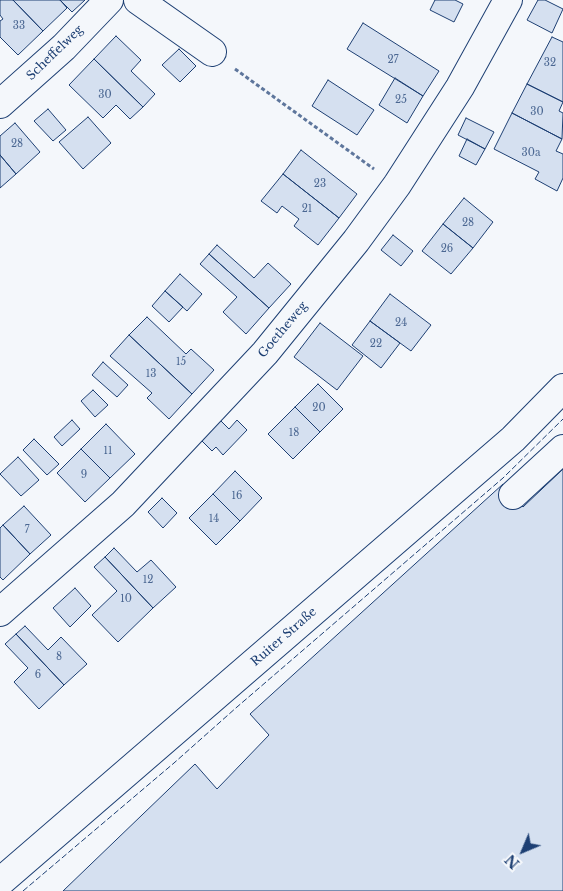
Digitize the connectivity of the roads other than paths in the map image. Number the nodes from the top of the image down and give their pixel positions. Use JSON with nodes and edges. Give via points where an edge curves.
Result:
{"nodes":[{"id":1,"x":109,"y":0,"type":"edge"},
{"id":2,"x":138,"y":0,"type":"edge"},
{"id":3,"x":508,"y":0,"type":"edge"},
{"id":4,"x":212,"y":52,"type":"road end"},
{"id":5,"x":0,"y":104,"type":"edge"},
{"id":6,"x":563,"y":388,"type":"edge"},
{"id":7,"x":563,"y":449,"type":"edge"},
{"id":8,"x":513,"y":495,"type":"dead end"},
{"id":9,"x":0,"y":612,"type":"edge"},
{"id":10,"x":0,"y":882,"type":"edge"}],
"edges":[{"from":1,"to":5,"type":"street","name":"Scheffelweg","via":[[64,47]]},
{"from":2,"to":4,"type":"street"},
{"from":3,"to":9,"type":"street","name":"Goetheweg","via":[[460,87],[397,185],[266,353],[123,504]]},
{"from":6,"to":10,"type":"street","name":"Ruiter Straße","via":[[513,439]]},
{"from":7,"to":8,"type":"street"}]}
